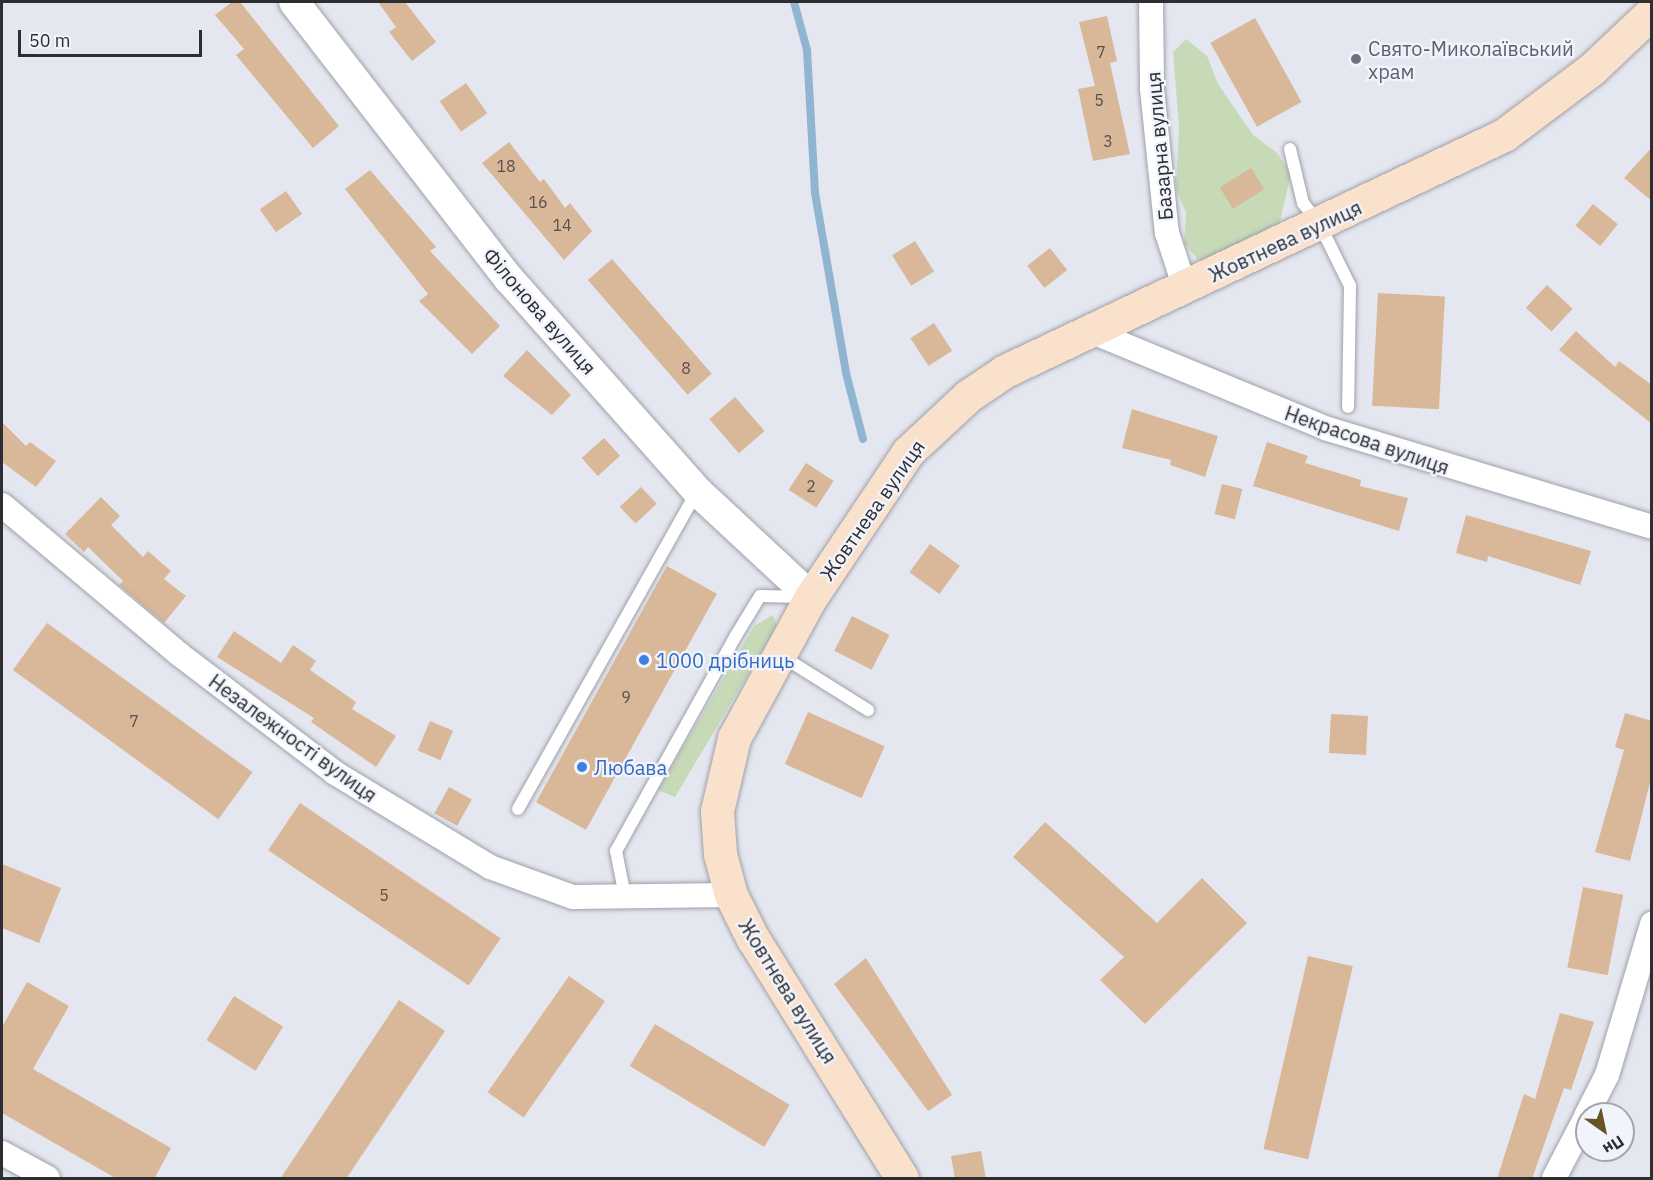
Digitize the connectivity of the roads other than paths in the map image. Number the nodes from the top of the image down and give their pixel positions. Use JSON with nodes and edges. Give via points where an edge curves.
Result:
{"nodes":[{"id":1,"x":294,"y":2,"type":"edge"},
{"id":2,"x":1151,"y":2,"type":"edge"},
{"id":3,"x":1652,"y":12,"type":"edge"},
{"id":4,"x":1290,"y":149,"type":"dead end"},
{"id":5,"x":1320,"y":225,"type":"junction"},
{"id":6,"x":1185,"y":288,"type":"junction"},
{"id":7,"x":1090,"y":331,"type":"junction"},
{"id":8,"x":1348,"y":407,"type":"dead end"},
{"id":9,"x":697,"y":491,"type":"junction"},
{"id":10,"x":2,"y":505,"type":"edge"},
{"id":11,"x":1652,"y":527,"type":"edge"},
{"id":12,"x":811,"y":597,"type":"junction"},
{"id":13,"x":780,"y":655,"type":"junction"},
{"id":14,"x":868,"y":710,"type":"dead end"},
{"id":15,"x":518,"y":809,"type":"dead end"},
{"id":16,"x":731,"y":895,"type":"junction"},
{"id":17,"x":625,"y":896,"type":"junction"},
{"id":18,"x":1652,"y":924,"type":"edge"},
{"id":19,"x":1593,"y":1102,"type":"edge"},
{"id":20,"x":1575,"y":1138,"type":"edge"},
{"id":21,"x":2,"y":1153,"type":"edge"},
{"id":22,"x":48,"y":1179,"type":"edge"},
{"id":23,"x":902,"y":1179,"type":"edge"},
{"id":24,"x":1554,"y":1179,"type":"edge"}],
"edges":[{"from":1,"to":9,"type":"street","name":"Філонова вулиця","via":[[509,279]]},
{"from":2,"to":6,"type":"street","name":"Базарна вулиця","via":[[1152,89],[1167,233]]},
{"from":3,"to":5,"type":"main road","name":"Жовтнева вулиця","via":[[1592,69],[1504,135]]},
{"from":4,"to":5,"type":"lane","via":[[1303,202]]},
{"from":5,"to":6,"type":"main road","name":"Жовтнева вулиця"},
{"from":5,"to":8,"type":"lane","via":[[1350,286]]},
{"from":6,"to":7,"type":"main road","name":"Жовтнева вулиця"},
{"from":7,"to":11,"type":"street","name":"Некрасова вулиця","via":[[1328,429]]},
{"from":7,"to":12,"type":"main road","name":"Жовтнева вулиця","via":[[1005,371],[936,422],[887,480]]},
{"from":9,"to":12,"type":"street","name":"Філонова вулиця"},
{"from":9,"to":15,"type":"lane"},
{"from":10,"to":17,"type":"street","name":"Незалежності вулиця","via":[[179,654],[335,773],[490,867],[573,897]]},
{"from":12,"to":13,"type":"main road","name":"Жовтнева вулиця"},
{"from":12,"to":17,"type":"lane","via":[[760,596],[616,851]]},
{"from":13,"to":14,"type":"lane"},
{"from":13,"to":16,"type":"main road","name":"Жовтнева вулиця","via":[[734,738],[717,811]]},
{"from":16,"to":17,"type":"street","name":"Незалежності вулиця"},
{"from":16,"to":23,"type":"main road","name":"Жовтнева вулиця"},
{"from":18,"to":19,"type":"street","via":[[1607,1075]]},
{"from":20,"to":24,"type":"street"},
{"from":21,"to":22,"type":"street"}]}
